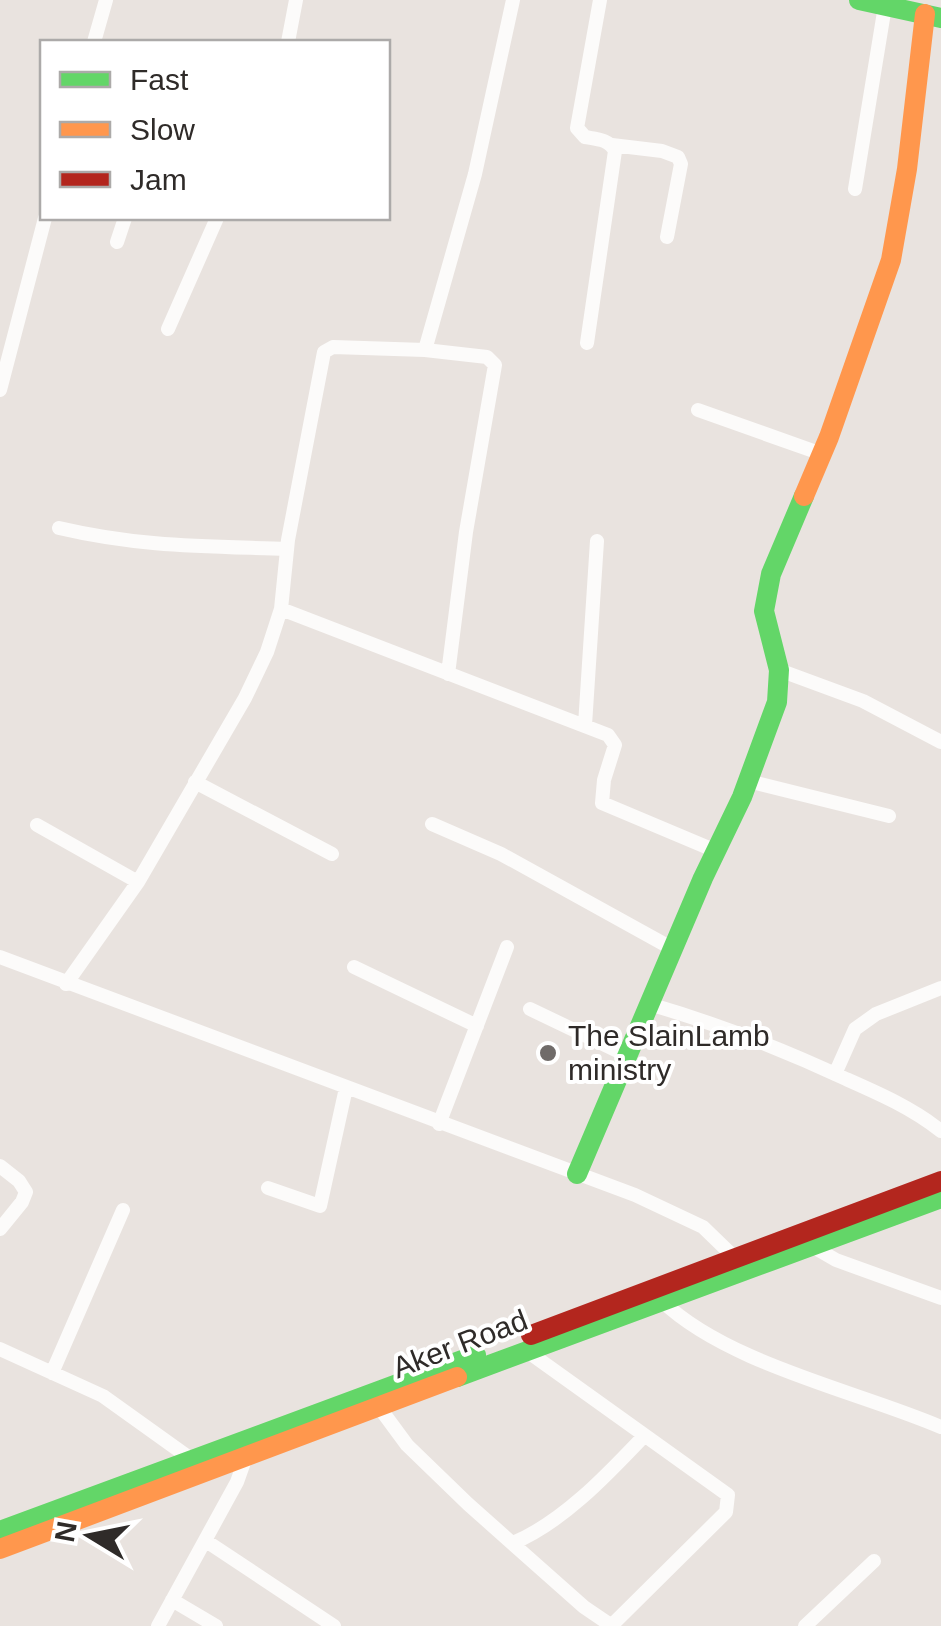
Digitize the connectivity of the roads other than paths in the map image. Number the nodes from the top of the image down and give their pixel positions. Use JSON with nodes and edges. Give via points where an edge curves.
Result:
{"nodes":[{"id":1,"x":106,"y":0,"type":"edge"},
{"id":2,"x":296,"y":0,"type":"edge"},
{"id":3,"x":513,"y":0,"type":"edge"},
{"id":4,"x":600,"y":0,"type":"edge"},
{"id":5,"x":858,"y":0,"type":"edge"},
{"id":6,"x":885,"y":6,"type":"junction"},
{"id":7,"x":936,"y":14,"type":"edge"},
{"id":8,"x":95,"y":40,"type":"edge"},
{"id":9,"x":288,"y":40,"type":"edge"},
{"id":10,"x":612,"y":145,"type":"junction"},
{"id":11,"x":855,"y":189,"type":"dead end"},
{"id":12,"x":44,"y":220,"type":"edge"},
{"id":13,"x":124,"y":220,"type":"edge"},
{"id":14,"x":216,"y":220,"type":"edge"},
{"id":15,"x":667,"y":236,"type":"dead end"},
{"id":16,"x":117,"y":242,"type":"dead end"},
{"id":17,"x":168,"y":329,"type":"dead end"},
{"id":18,"x":587,"y":344,"type":"dead end"},
{"id":19,"x":425,"y":350,"type":"junction"},
{"id":20,"x":0,"y":390,"type":"edge"},
{"id":21,"x":698,"y":410,"type":"dead end"},
{"id":22,"x":822,"y":454,"type":"junction"},
{"id":23,"x":58,"y":528,"type":"dead end"},
{"id":24,"x":597,"y":542,"type":"dead end"},
{"id":25,"x":286,"y":549,"type":"junction"},
{"id":26,"x":281,"y":609,"type":"junction"},
{"id":27,"x":779,"y":670,"type":"junction"},
{"id":28,"x":448,"y":674,"type":"junction"},
{"id":29,"x":585,"y":725,"type":"junction"},
{"id":30,"x":941,"y":742,"type":"edge"},
{"id":31,"x":748,"y":781,"type":"junction"},
{"id":32,"x":195,"y":782,"type":"junction"},
{"id":33,"x":888,"y":816,"type":"dead end"},
{"id":34,"x":37,"y":824,"type":"dead end"},
{"id":35,"x":432,"y":824,"type":"dead end"},
{"id":36,"x":716,"y":850,"type":"junction"},
{"id":37,"x":332,"y":854,"type":"dead end"},
{"id":38,"x":138,"y":882,"type":"junction"},
{"id":39,"x":507,"y":947,"type":"dead end"},
{"id":40,"x":673,"y":949,"type":"junction"},
{"id":41,"x":0,"y":957,"type":"edge"},
{"id":42,"x":354,"y":967,"type":"dead end"},
{"id":43,"x":66,"y":984,"type":"junction"},
{"id":44,"x":941,"y":988,"type":"edge"},
{"id":45,"x":650,"y":1004,"type":"junction"},
{"id":46,"x":530,"y":1009,"type":"dead end"},
{"id":47,"x":477,"y":1026,"type":"junction"},
{"id":48,"x":628,"y":1056,"type":"junction"},
{"id":49,"x":834,"y":1074,"type":"junction"},
{"id":50,"x":346,"y":1088,"type":"junction"},
{"id":51,"x":439,"y":1124,"type":"junction"},
{"id":52,"x":941,"y":1131,"type":"edge"},
{"id":53,"x":0,"y":1166,"type":"edge"},
{"id":54,"x":576,"y":1174,"type":"junction"},
{"id":55,"x":941,"y":1181,"type":"edge"},
{"id":56,"x":268,"y":1188,"type":"dead end"},
{"id":57,"x":941,"y":1198,"type":"edge"},
{"id":58,"x":123,"y":1210,"type":"dead end"},
{"id":59,"x":0,"y":1229,"type":"edge"},
{"id":60,"x":816,"y":1248,"type":"junction"},
{"id":61,"x":735,"y":1258,"type":"junction"},
{"id":62,"x":941,"y":1298,"type":"edge"},
{"id":63,"x":662,"y":1301,"type":"junction"},
{"id":64,"x":0,"y":1349,"type":"edge"},
{"id":65,"x":527,"y":1351,"type":"junction"},
{"id":66,"x":52,"y":1373,"type":"junction"},
{"id":67,"x":448,"y":1373,"type":"junction"},
{"id":68,"x":378,"y":1407,"type":"junction"},
{"id":69,"x":941,"y":1427,"type":"edge"},
{"id":70,"x":644,"y":1436,"type":"junction"},
{"id":71,"x":247,"y":1454,"type":"junction"},
{"id":72,"x":191,"y":1459,"type":"junction"},
{"id":73,"x":0,"y":1531,"type":"edge"},
{"id":74,"x":206,"y":1541,"type":"junction"},
{"id":75,"x":513,"y":1544,"type":"junction"},
{"id":76,"x":0,"y":1549,"type":"edge"},
{"id":77,"x":874,"y":1561,"type":"dead end"},
{"id":78,"x":172,"y":1600,"type":"junction"},
{"id":79,"x":158,"y":1626,"type":"edge"},
{"id":80,"x":216,"y":1626,"type":"edge"},
{"id":81,"x":334,"y":1626,"type":"edge"},
{"id":82,"x":611,"y":1626,"type":"edge"},
{"id":83,"x":806,"y":1626,"type":"edge"}],
"edges":[{"from":1,"to":8,"type":"street"},
{"from":2,"to":9,"type":"street"},
{"from":3,"to":19,"type":"street","via":[[475,174]]},
{"from":4,"to":10,"type":"street","via":[[577,128],[584,137]]},
{"from":5,"to":6,"type":"street"},
{"from":6,"to":7,"type":"street"},
{"from":6,"to":11,"type":"street"},
{"from":7,"to":22,"type":"street","via":[[890,260]]},
{"from":10,"to":15,"type":"street","via":[[678,157]]},
{"from":10,"to":18,"type":"street"},
{"from":12,"to":20,"type":"street"},
{"from":13,"to":16,"type":"street"},
{"from":14,"to":17,"type":"street"},
{"from":19,"to":25,"type":"street","via":[[324,352]]},
{"from":19,"to":28,"type":"street","via":[[488,358],[495,365]]},
{"from":21,"to":22,"type":"street"},
{"from":22,"to":27,"type":"street","via":[[771,574],[764,611]]},
{"from":23,"to":25,"type":"street","via":[[169,547]]},
{"from":24,"to":29,"type":"street"},
{"from":25,"to":26,"type":"street"},
{"from":26,"to":28,"type":"street"},
{"from":26,"to":32,"type":"street","via":[[246,698]]},
{"from":27,"to":30,"type":"street","via":[[863,701]]},
{"from":27,"to":31,"type":"street","via":[[777,702]]},
{"from":28,"to":29,"type":"street"},
{"from":29,"to":36,"type":"street","via":[[614,744],[602,803]]},
{"from":31,"to":33,"type":"street"},
{"from":31,"to":36,"type":"street"},
{"from":32,"to":37,"type":"street"},
{"from":32,"to":38,"type":"street"},
{"from":34,"to":38,"type":"street"},
{"from":35,"to":40,"type":"street","via":[[501,854]]},
{"from":36,"to":40,"type":"street"},
{"from":38,"to":43,"type":"street"},
{"from":39,"to":47,"type":"street"},
{"from":40,"to":45,"type":"street"},
{"from":41,"to":43,"type":"street"},
{"from":42,"to":47,"type":"street"},
{"from":43,"to":50,"type":"street"},
{"from":44,"to":49,"type":"street","via":[[856,1029]]},
{"from":45,"to":48,"type":"street"},
{"from":45,"to":49,"type":"street","via":[[720,1024]]},
{"from":46,"to":48,"type":"street"},
{"from":47,"to":51,"type":"street"},
{"from":48,"to":54,"type":"street"},
{"from":49,"to":52,"type":"street","via":[[914,1110]]},
{"from":50,"to":51,"type":"street"},
{"from":50,"to":56,"type":"street","via":[[320,1206]]},
{"from":51,"to":54,"type":"street"},
{"from":53,"to":59,"type":"street","via":[[26,1192]]},
{"from":54,"to":61,"type":"street","via":[[704,1227]]},
{"from":55,"to":61,"type":"street","name":"Aker Road"},
{"from":57,"to":60,"type":"street","name":"Aker Road"},
{"from":58,"to":66,"type":"street"},
{"from":60,"to":62,"type":"street"},
{"from":60,"to":63,"type":"street","name":"Aker Road"},
{"from":61,"to":67,"type":"street","name":"Aker Road"},
{"from":63,"to":65,"type":"street","name":"Aker Road"},
{"from":63,"to":69,"type":"street","via":[[697,1330],[732,1346]]},
{"from":64,"to":66,"type":"street"},
{"from":65,"to":67,"type":"street","name":"Aker Road"},
{"from":65,"to":70,"type":"street"},
{"from":66,"to":72,"type":"street","via":[[104,1396]]},
{"from":67,"to":68,"type":"street","name":"Aker Road"},
{"from":67,"to":72,"type":"street","name":"Aker Road"},
{"from":68,"to":71,"type":"street","name":"Aker Road"},
{"from":68,"to":75,"type":"street","via":[[407,1445]]},
{"from":70,"to":75,"type":"street","via":[[615,1467]]},
{"from":70,"to":82,"type":"street","via":[[728,1494],[729,1505]]},
{"from":71,"to":74,"type":"street"},
{"from":71,"to":76,"type":"street","name":"Aker Road"},
{"from":72,"to":73,"type":"street","name":"Aker Road"},
{"from":74,"to":78,"type":"street"},
{"from":74,"to":81,"type":"street"},
{"from":75,"to":82,"type":"street"},
{"from":77,"to":83,"type":"street"},
{"from":78,"to":79,"type":"street"},
{"from":78,"to":80,"type":"street"}]}
